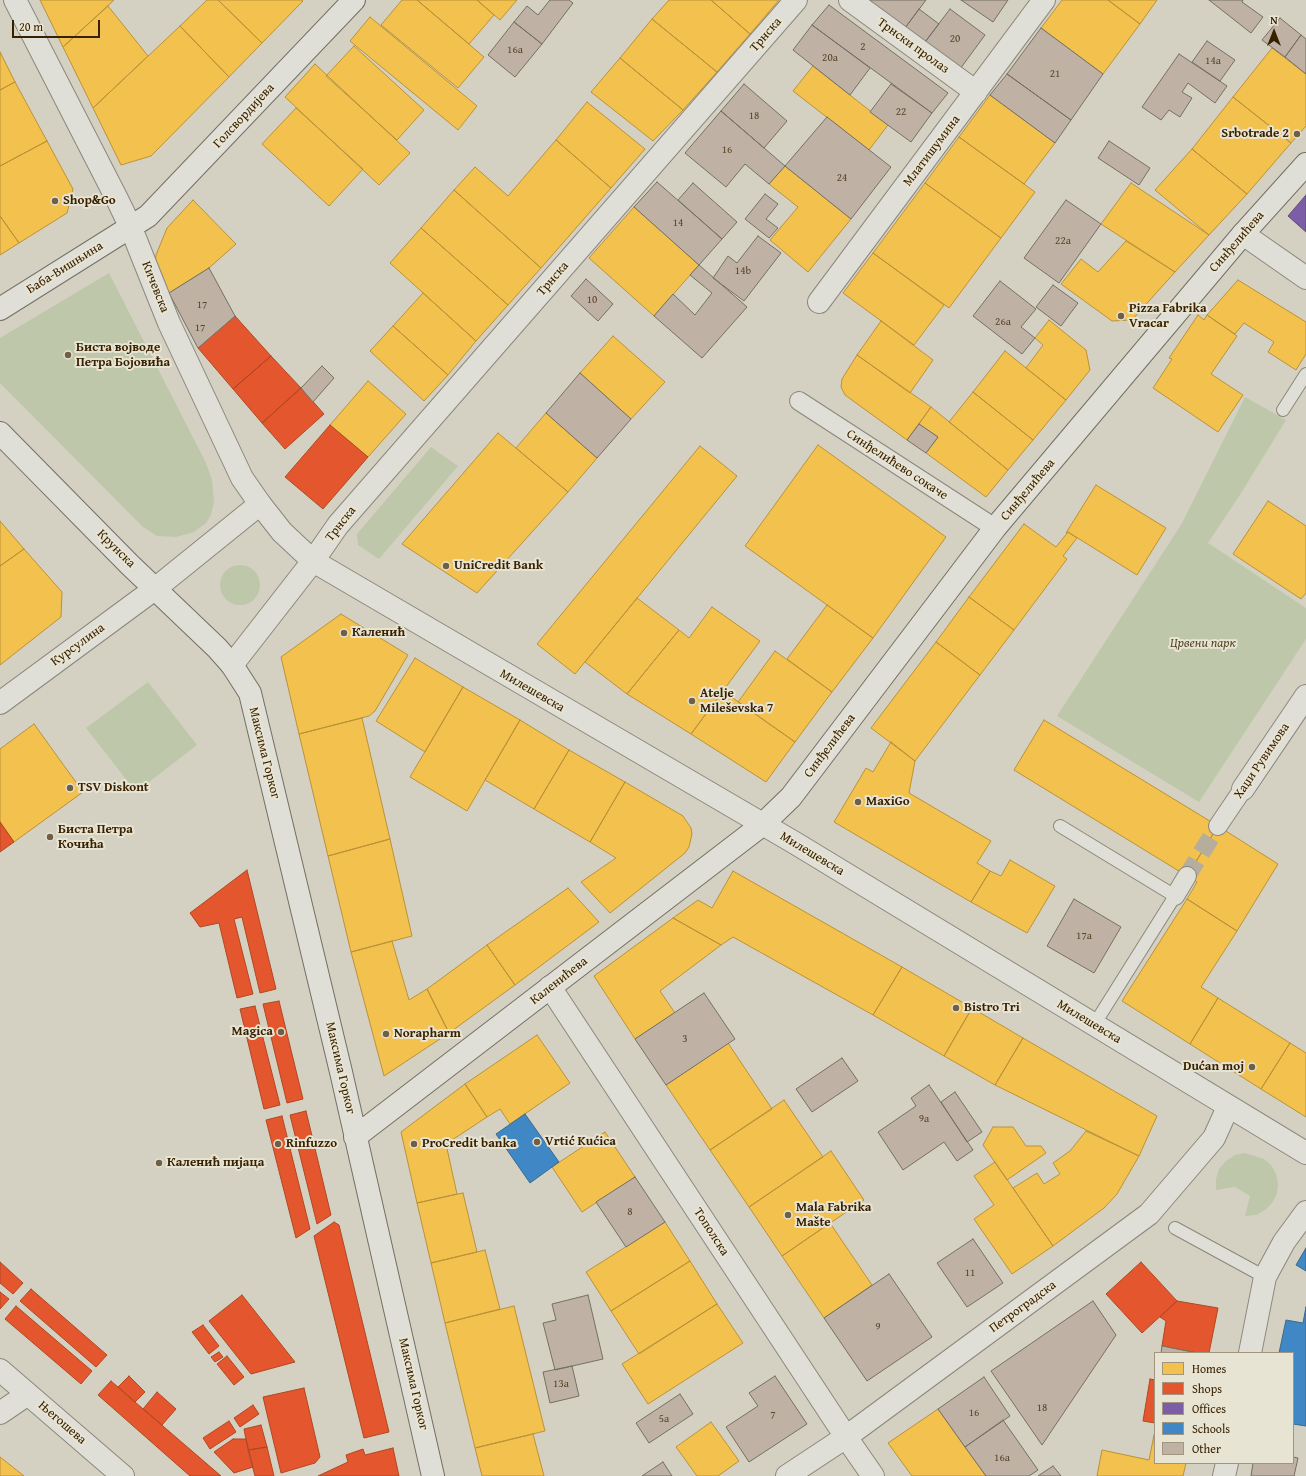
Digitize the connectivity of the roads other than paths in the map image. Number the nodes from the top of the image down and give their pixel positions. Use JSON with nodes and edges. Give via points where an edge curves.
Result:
{"nodes":[{"id":1,"x":15,"y":0,"type":"edge"},
{"id":2,"x":354,"y":0,"type":"edge"},
{"id":3,"x":796,"y":0,"type":"edge"},
{"id":4,"x":850,"y":0,"type":"edge"},
{"id":5,"x":1044,"y":0,"type":"edge"},
{"id":6,"x":976,"y":92,"type":"junction"},
{"id":7,"x":1306,"y":164,"type":"edge"},
{"id":8,"x":131,"y":228,"type":"junction"},
{"id":9,"x":1243,"y":234,"type":"junction"},
{"id":10,"x":1306,"y":278,"type":"edge"},
{"id":11,"x":820,"y":302,"type":"dead end"},
{"id":12,"x":0,"y":309,"type":"edge"},
{"id":13,"x":1306,"y":374,"type":"edge"},
{"id":14,"x":799,"y":401,"type":"dead end"},
{"id":15,"x":1283,"y":410,"type":"dead end"},
{"id":16,"x":0,"y":433,"type":"edge"},
{"id":17,"x":260,"y":504,"type":"junction"},
{"id":18,"x":995,"y":528,"type":"junction"},
{"id":19,"x":313,"y":561,"type":"junction"},
{"id":20,"x":156,"y":588,"type":"junction"},
{"id":21,"x":232,"y":665,"type":"junction"},
{"id":22,"x":1306,"y":696,"type":"edge"},
{"id":23,"x":0,"y":703,"type":"edge"},
{"id":24,"x":1243,"y":790,"type":"joint"},
{"id":25,"x":762,"y":824,"type":"junction"},
{"id":26,"x":1060,"y":826,"type":"dead end"},
{"id":27,"x":1218,"y":826,"type":"tunnel mouth"},
{"id":28,"x":1187,"y":876,"type":"tunnel mouth"},
{"id":29,"x":1175,"y":896,"type":"junction"},
{"id":30,"x":550,"y":987,"type":"junction"},
{"id":31,"x":1094,"y":1025,"type":"junction"},
{"id":32,"x":1228,"y":1107,"type":"junction"},
{"id":33,"x":356,"y":1137,"type":"junction"},
{"id":34,"x":1306,"y":1153,"type":"edge"},
{"id":35,"x":1306,"y":1212,"type":"edge"},
{"id":36,"x":1175,"y":1228,"type":"dead end"},
{"id":37,"x":1266,"y":1277,"type":"junction"},
{"id":38,"x":1250,"y":1352,"type":"edge"},
{"id":39,"x":0,"y":1370,"type":"edge"},
{"id":40,"x":28,"y":1394,"type":"junction"},
{"id":41,"x":0,"y":1413,"type":"edge"},
{"id":42,"x":846,"y":1437,"type":"junction"},
{"id":43,"x":1227,"y":1464,"type":"edge"},
{"id":44,"x":123,"y":1476,"type":"edge"},
{"id":45,"x":433,"y":1476,"type":"edge"},
{"id":46,"x":787,"y":1476,"type":"edge"},
{"id":47,"x":874,"y":1476,"type":"edge"},
{"id":48,"x":1224,"y":1476,"type":"edge"}],
"edges":[{"from":1,"to":8,"type":"street","name":"Кичевска"},
{"from":2,"to":8,"type":"street","name":"Голсвордијева","via":[[157,207]]},
{"from":3,"to":19,"type":"street","name":"Трнска","via":[[338,525]]},
{"from":4,"to":6,"type":"street","name":"Трнски пролаз"},
{"from":5,"to":6,"type":"street","name":"Млатишумина"},
{"from":6,"to":11,"type":"street","name":"Млатишумина"},
{"from":7,"to":9,"type":"street","name":"Синђелићева"},
{"from":8,"to":12,"type":"street","name":"Баба-Вишњина"},
{"from":8,"to":17,"type":"street","name":"Кичевска","via":[[176,337],[242,478]]},
{"from":9,"to":10,"type":"street"},
{"from":9,"to":18,"type":"street","name":"Синђелићева"},
{"from":13,"to":15,"type":"lane"},
{"from":14,"to":18,"type":"street","name":"Синђелићево сокаче"},
{"from":16,"to":20,"type":"street","name":"Крунска"},
{"from":17,"to":19,"type":"street","name":"Кичевска","via":[[282,532]]},
{"from":17,"to":20,"type":"street","name":"Курсулина"},
{"from":18,"to":25,"type":"street","name":"Синђелићева","via":[[791,797]]},
{"from":19,"to":21,"type":"street","name":"Трнска"},
{"from":19,"to":25,"type":"street","name":"Милешевска"},
{"from":20,"to":21,"type":"street","name":"Крунска"},
{"from":20,"to":23,"type":"street","name":"Курсулина"},
{"from":21,"to":33,"type":"street","name":"Максима Горког","via":[[250,693]]},
{"from":22,"to":24,"type":"street","name":"Хаџи Рувимова"},
{"from":24,"to":27,"type":"street","name":"Хаџи Рувимова"},
{"from":25,"to":30,"type":"street","name":"Каленићева"},
{"from":25,"to":31,"type":"street","name":"Милешевска"},
{"from":26,"to":29,"type":"lane"},
{"from":28,"to":29,"type":"street"},
{"from":29,"to":31,"type":"lane"},
{"from":30,"to":33,"type":"street","name":"Каленићева"},
{"from":30,"to":42,"type":"street","name":"Тополска"},
{"from":31,"to":32,"type":"street","name":"Милешевска"},
{"from":32,"to":34,"type":"street","name":"Милешевска"},
{"from":32,"to":42,"type":"street","name":"Петроградска","via":[[1214,1138],[1150,1214]]},
{"from":33,"to":45,"type":"street","name":"Максима Горког"},
{"from":35,"to":37,"type":"street","via":[[1284,1242]]},
{"from":36,"to":37,"type":"lane"},
{"from":37,"to":38,"type":"street"},
{"from":39,"to":40,"type":"street","name":"Његошева"},
{"from":40,"to":41,"type":"street"},
{"from":40,"to":44,"type":"street","name":"Његошева"},
{"from":42,"to":46,"type":"street","name":"Петроградска"},
{"from":42,"to":47,"type":"street","name":"Тополска"},
{"from":43,"to":48,"type":"street"}]}
